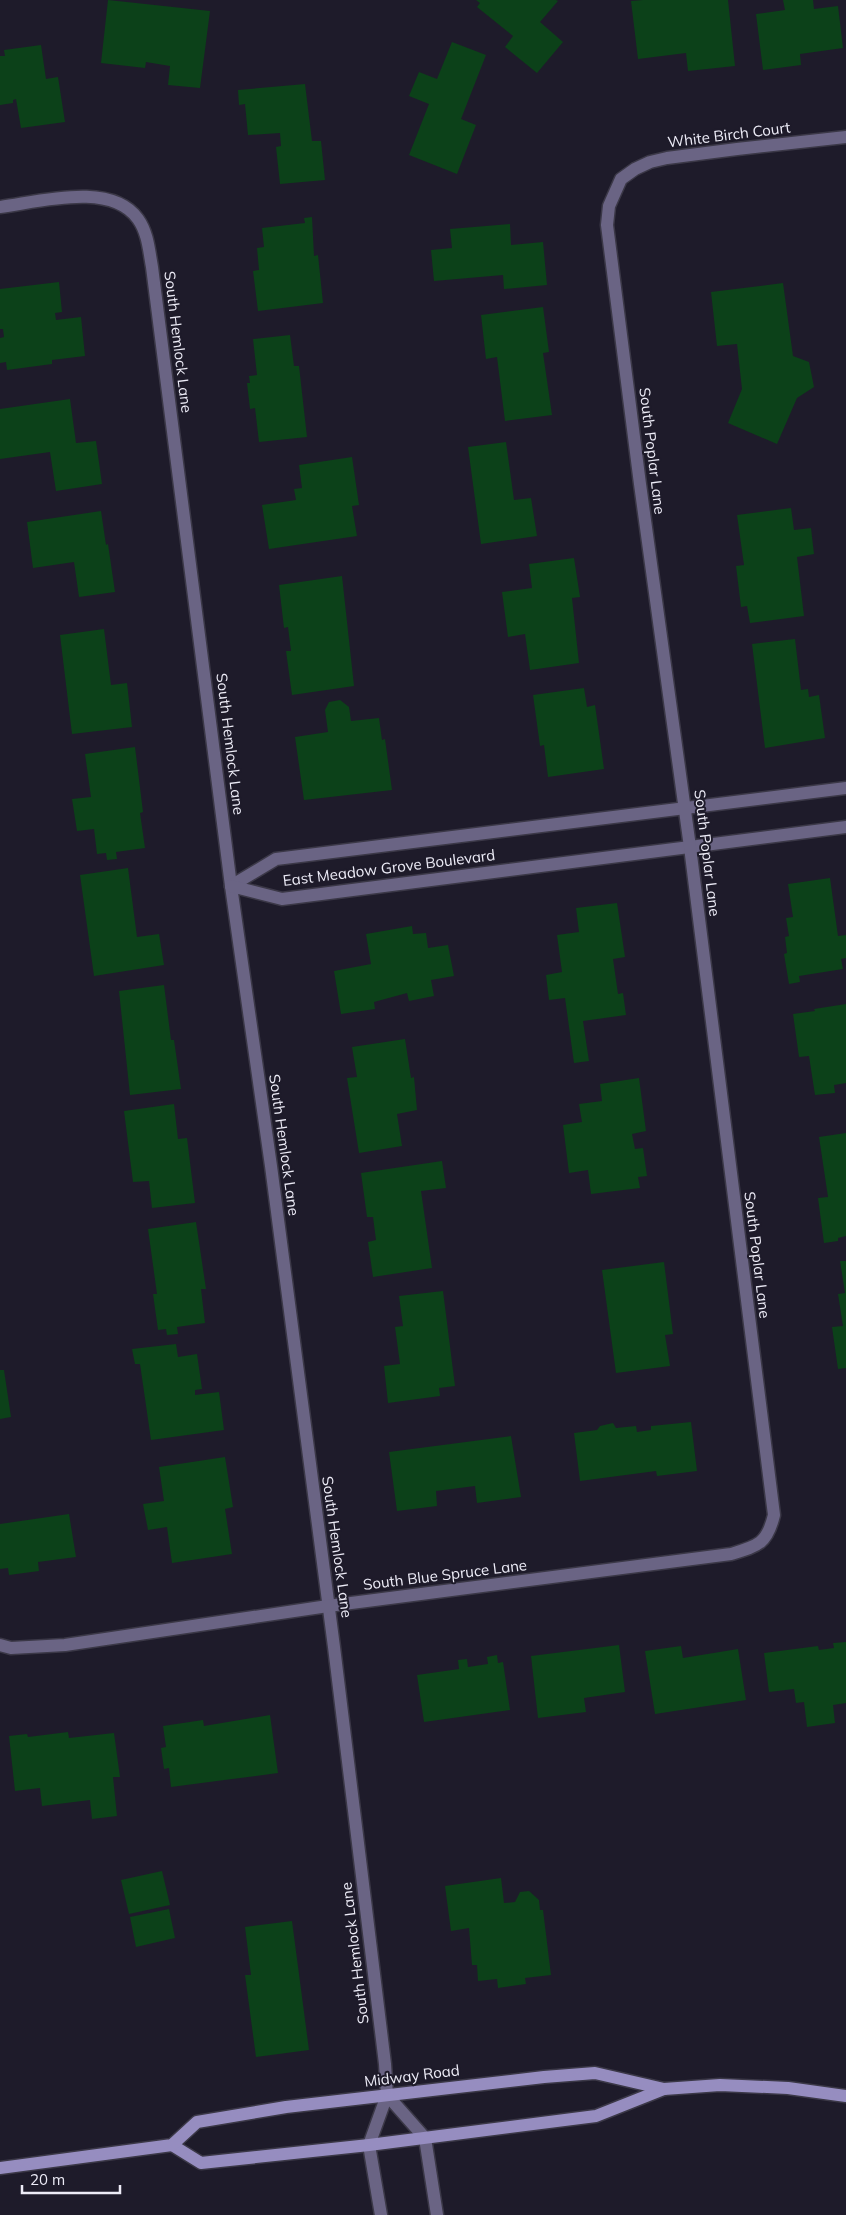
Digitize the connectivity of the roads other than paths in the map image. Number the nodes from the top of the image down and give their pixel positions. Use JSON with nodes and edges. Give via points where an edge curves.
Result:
{"nodes":[{"id":1,"x":846,"y":137,"type":"edge"},
{"id":2,"x":621,"y":179,"type":"joint"},
{"id":3,"x":0,"y":207,"type":"edge"},
{"id":4,"x":846,"y":788,"type":"edge"},
{"id":5,"x":685,"y":808,"type":"junction"},
{"id":6,"x":846,"y":827,"type":"edge"},
{"id":7,"x":690,"y":847,"type":"junction"},
{"id":8,"x":231,"y":886,"type":"junction"},
{"id":9,"x":770,"y":1533,"type":"joint"},
{"id":10,"x":328,"y":1606,"type":"junction"},
{"id":11,"x":0,"y":1645,"type":"edge"},
{"id":12,"x":664,"y":2088,"type":"junction"},
{"id":13,"x":387,"y":2095,"type":"junction"},
{"id":14,"x":846,"y":2096,"type":"edge"},
{"id":15,"x":425,"y":2138,"type":"junction"},
{"id":16,"x":369,"y":2145,"type":"junction"},
{"id":17,"x":172,"y":2146,"type":"junction"},
{"id":18,"x":0,"y":2168,"type":"edge"},
{"id":19,"x":381,"y":2215,"type":"edge"},
{"id":20,"x":437,"y":2215,"type":"edge"}],
"edges":[{"from":1,"to":2,"type":"street","name":"White Birch Court","via":[[667,158],[635,169]]},
{"from":2,"to":5,"type":"street","name":"South Poplar Lane","via":[[609,206],[607,225]]},
{"from":3,"to":8,"type":"street","name":"South Hemlock Lane","via":[[74,197],[99,197],[126,206],[139,220],[147,239]]},
{"from":4,"to":5,"type":"street","name":"East Meadow Grove Boulevard"},
{"from":5,"to":7,"type":"street","name":"South Poplar Lane"},
{"from":5,"to":8,"type":"street","name":"East Meadow Grove Boulevard","via":[[276,859]]},
{"from":6,"to":7,"type":"street","name":"East Meadow Grove Boulevard"},
{"from":7,"to":8,"type":"street","name":"East Meadow Grove Boulevard","via":[[282,899]]},
{"from":7,"to":9,"type":"street","name":"South Poplar Lane","via":[[774,1515]]},
{"from":8,"to":10,"type":"street","name":"South Hemlock Lane"},
{"from":9,"to":10,"type":"street","name":"South Blue Spruce Lane","via":[[756,1546],[731,1554]]},
{"from":10,"to":11,"type":"street","name":"South Blue Spruce Lane","via":[[65,1645],[11,1648]]},
{"from":10,"to":13,"type":"street","name":"South Hemlock Lane"},
{"from":12,"to":13,"type":"main road","name":"Midway Road","via":[[595,2073]]},
{"from":12,"to":14,"type":"main road","name":"Midway Road","via":[[768,2087]]},
{"from":12,"to":15,"type":"main road","name":"Midway Road","via":[[596,2116]]},
{"from":13,"to":15,"type":"street"},
{"from":13,"to":16,"type":"street"},
{"from":13,"to":17,"type":"main road","name":"Midway Road","via":[[198,2122]]},
{"from":15,"to":16,"type":"main road","name":"Midway Road"},
{"from":15,"to":20,"type":"street"},
{"from":16,"to":17,"type":"main road","name":"Midway Road","via":[[201,2163]]},
{"from":16,"to":19,"type":"street"},
{"from":17,"to":18,"type":"main road"}]}
